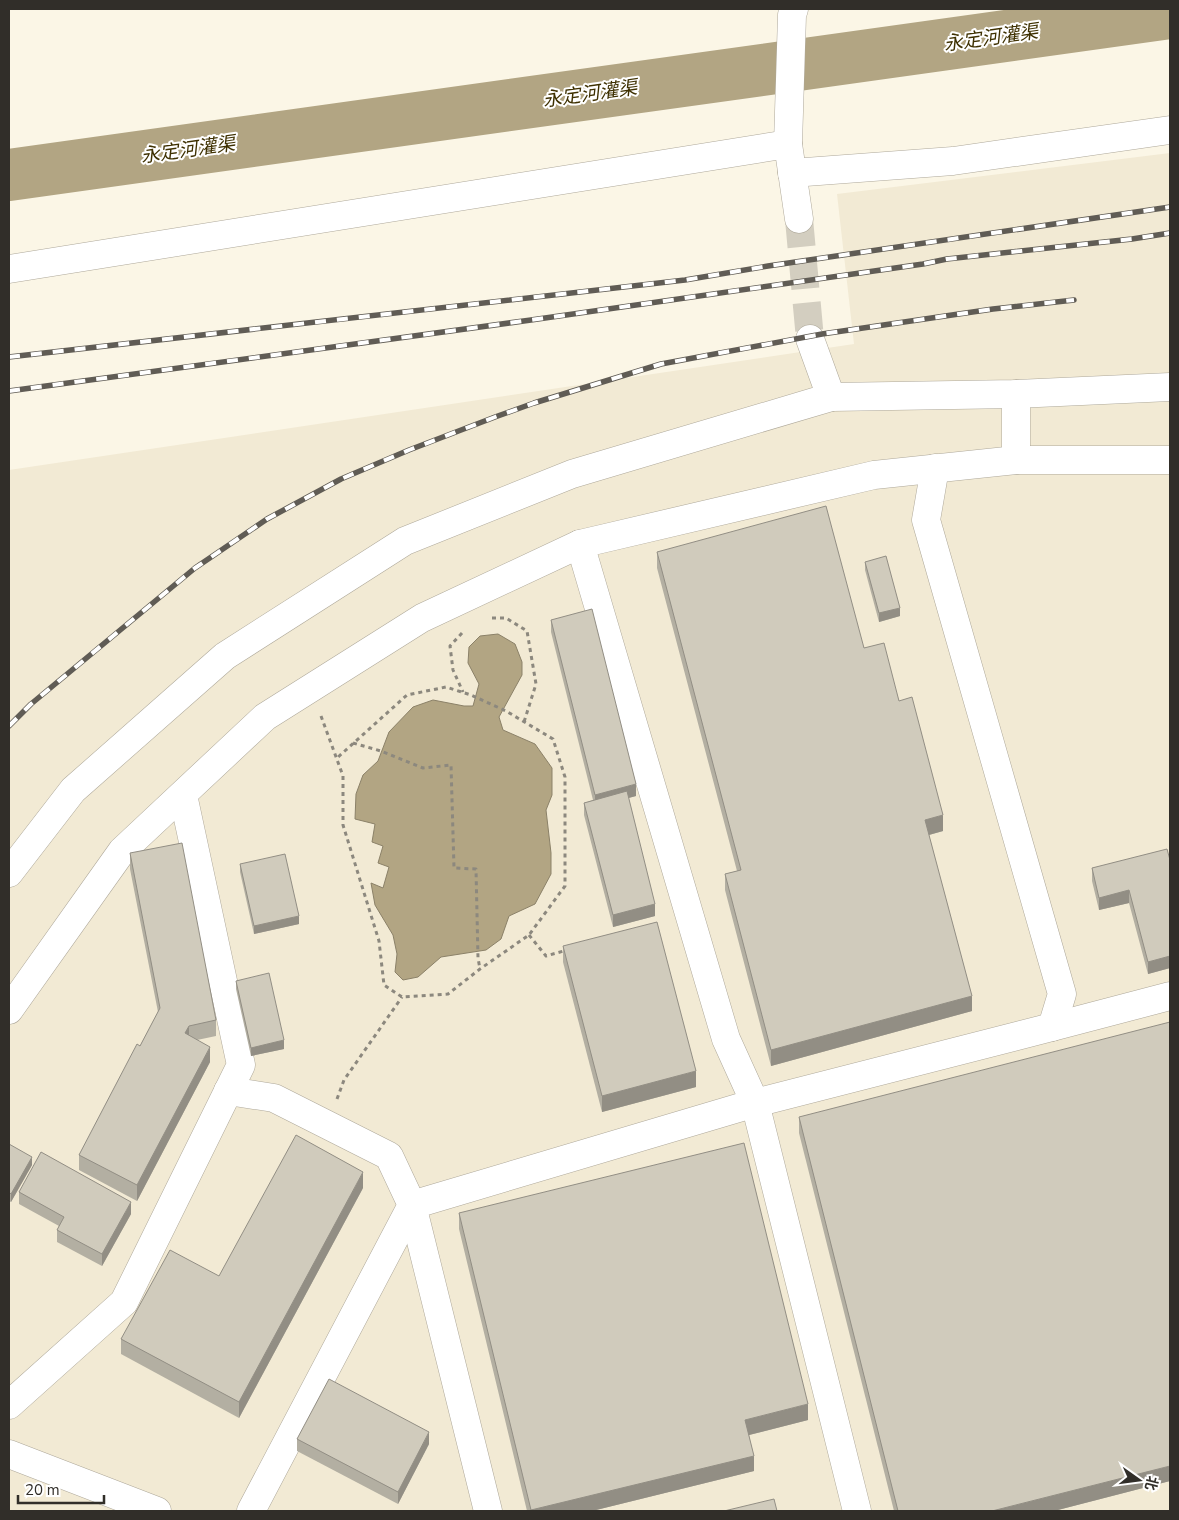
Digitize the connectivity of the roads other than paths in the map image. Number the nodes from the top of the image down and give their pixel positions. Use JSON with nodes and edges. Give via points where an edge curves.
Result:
{"nodes":[{"id":1,"x":793,"y":12,"type":"edge"},
{"id":2,"x":1170,"y":130,"type":"edge"},
{"id":3,"x":788,"y":143,"type":"junction"},
{"id":4,"x":792,"y":172,"type":"junction"},
{"id":5,"x":799,"y":220,"type":"tunnel mouth"},
{"id":6,"x":9,"y":269,"type":"edge"},
{"id":7,"x":810,"y":339,"type":"tunnel mouth"},
{"id":8,"x":1170,"y":387,"type":"edge"},
{"id":9,"x":1016,"y":394,"type":"junction"},
{"id":10,"x":831,"y":397,"type":"junction"},
{"id":11,"x":1016,"y":460,"type":"junction"},
{"id":12,"x":1170,"y":460,"type":"edge"},
{"id":13,"x":935,"y":468,"type":"junction"},
{"id":14,"x":580,"y":544,"type":"junction"},
{"id":15,"x":183,"y":795,"type":"junction"},
{"id":16,"x":9,"y":873,"type":"edge"},
{"id":17,"x":1170,"y":996,"type":"edge"},
{"id":18,"x":9,"y":1010,"type":"edge"},
{"id":19,"x":1052,"y":1027,"type":"junction"},
{"id":20,"x":228,"y":1091,"type":"junction"},
{"id":21,"x":756,"y":1103,"type":"junction"},
{"id":22,"x":412,"y":1205,"type":"junction"},
{"id":23,"x":9,"y":1405,"type":"edge"},
{"id":24,"x":9,"y":1454,"type":"edge"},
{"id":25,"x":157,"y":1511,"type":"edge"},
{"id":26,"x":251,"y":1511,"type":"edge"},
{"id":27,"x":488,"y":1511,"type":"edge"},
{"id":28,"x":857,"y":1511,"type":"edge"}],
"edges":[{"from":1,"to":3,"type":"street"},
{"from":2,"to":4,"type":"street","via":[[953,161]]},
{"from":3,"to":4,"type":"street"},
{"from":3,"to":6,"type":"street"},
{"from":4,"to":5,"type":"street"},
{"from":7,"to":10,"type":"street"},
{"from":8,"to":9,"type":"street"},
{"from":9,"to":10,"type":"street"},
{"from":9,"to":11,"type":"street"},
{"from":10,"to":16,"type":"street","via":[[572,474],[405,541],[225,656],[73,790]]},
{"from":11,"to":12,"type":"street"},
{"from":11,"to":13,"type":"street"},
{"from":13,"to":14,"type":"street","via":[[874,474]]},
{"from":13,"to":19,"type":"street","via":[[926,520],[1062,994]]},
{"from":14,"to":15,"type":"street","via":[[422,618],[311,688],[265,718]]},
{"from":14,"to":21,"type":"street","via":[[726,1039]]},
{"from":15,"to":18,"type":"street","via":[[122,851]]},
{"from":15,"to":20,"type":"street","via":[[241,1064]]},
{"from":17,"to":19,"type":"street"},
{"from":19,"to":21,"type":"street"},
{"from":20,"to":22,"type":"street","via":[[274,1098],[389,1156]]},
{"from":20,"to":23,"type":"street","via":[[124,1302]]},
{"from":21,"to":22,"type":"street"},
{"from":21,"to":28,"type":"street"},
{"from":22,"to":26,"type":"street"},
{"from":22,"to":27,"type":"street"},
{"from":24,"to":25,"type":"street"}]}
